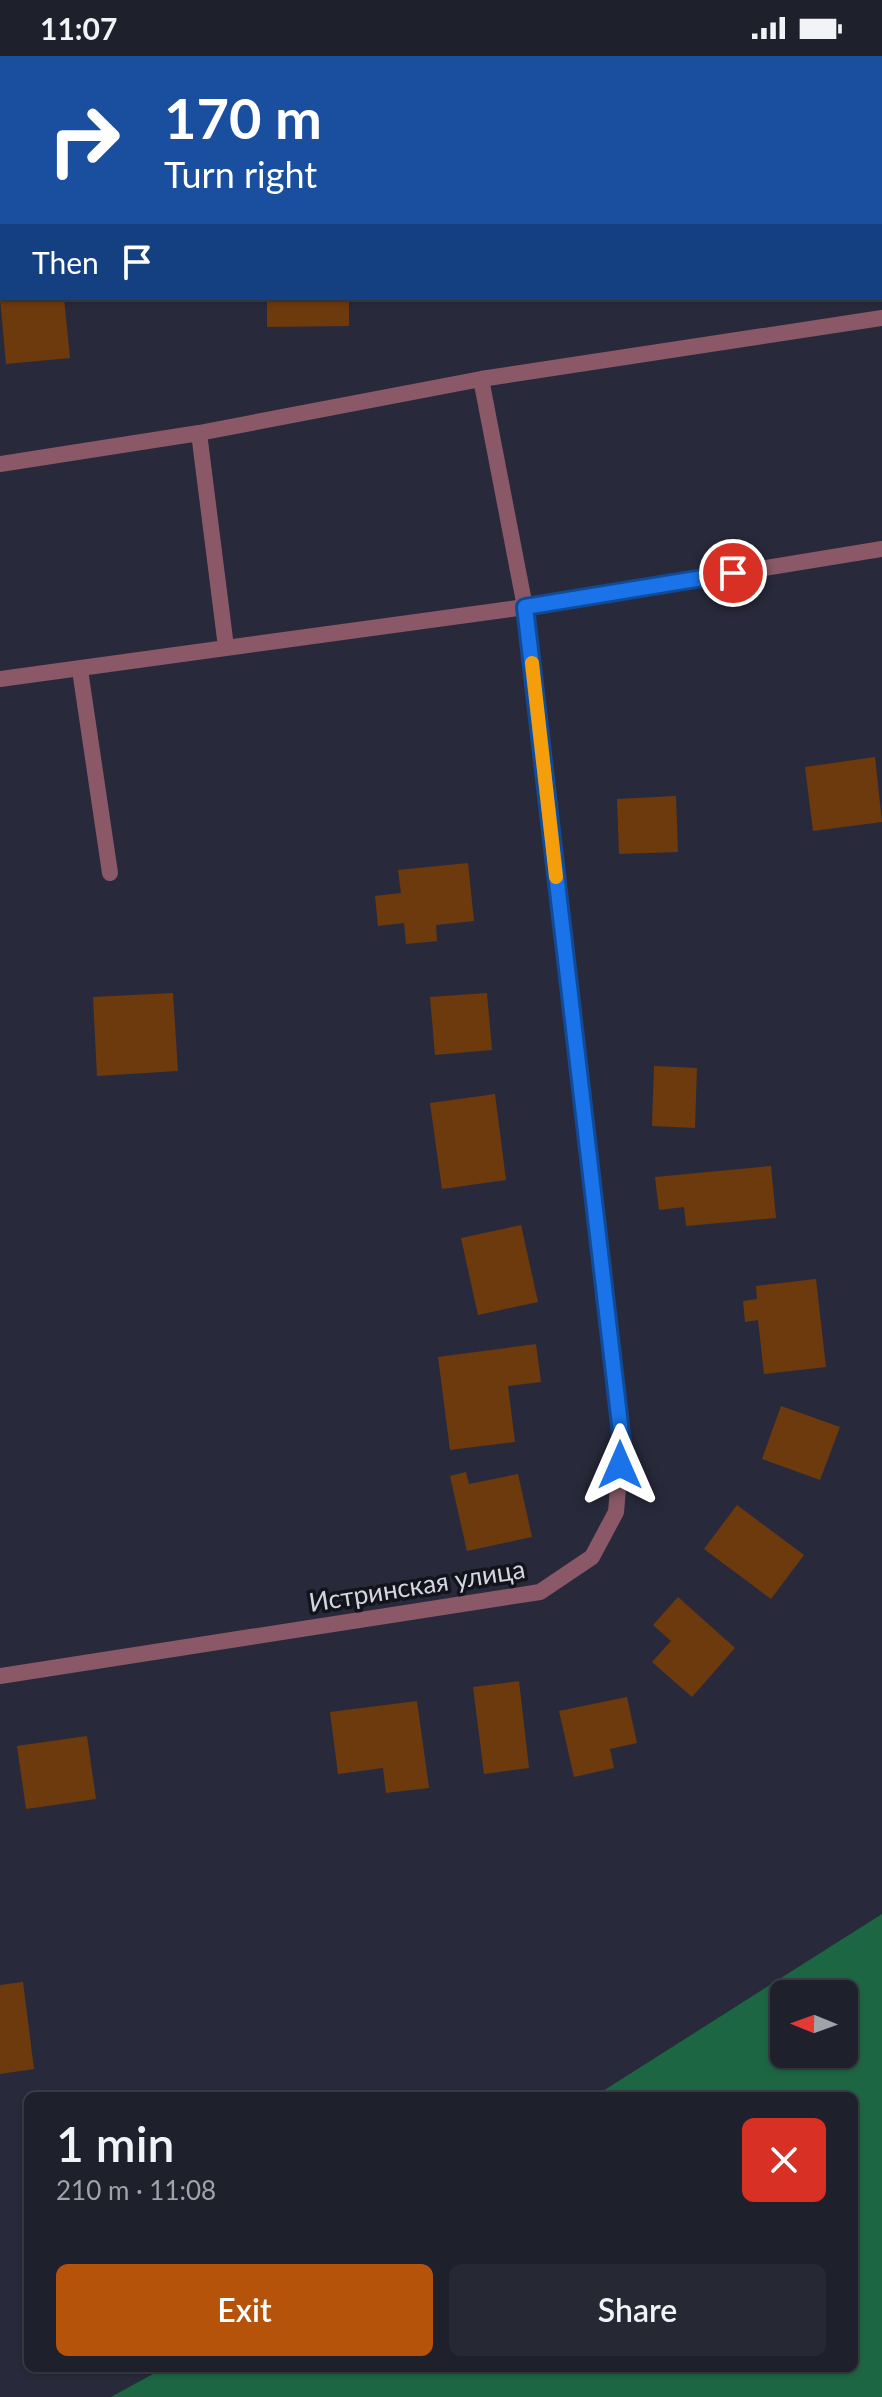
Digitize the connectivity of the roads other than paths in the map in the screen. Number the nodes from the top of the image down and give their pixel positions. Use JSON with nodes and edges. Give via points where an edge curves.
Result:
{"nodes":[{"id":1,"x":882,"y":318,"type":"edge"},
{"id":2,"x":481,"y":379,"type":"junction"},
{"id":3,"x":199,"y":433,"type":"junction"},
{"id":4,"x":0,"y":464,"type":"edge"},
{"id":5,"x":882,"y":549,"type":"edge"},
{"id":6,"x":525,"y":607,"type":"junction"},
{"id":7,"x":226,"y":647,"type":"junction"},
{"id":8,"x":80,"y":670,"type":"junction"},
{"id":9,"x":0,"y":679,"type":"edge"},
{"id":10,"x":110,"y":873,"type":"dead end"},
{"id":11,"x":0,"y":1676,"type":"edge"}],
"edges":[{"from":1,"to":2,"type":"street"},
{"from":2,"to":3,"type":"street"},
{"from":2,"to":6,"type":"street","name":"Истринская улица"},
{"from":3,"to":4,"type":"street"},
{"from":3,"to":7,"type":"street"},
{"from":5,"to":6,"type":"street"},
{"from":6,"to":7,"type":"street"},
{"from":6,"to":11,"type":"street","name":"Истринская улица","via":[[622,1442],[616,1512],[592,1557],[540,1592]]},
{"from":7,"to":8,"type":"street"},
{"from":8,"to":9,"type":"street"},
{"from":8,"to":10,"type":"street"}]}
